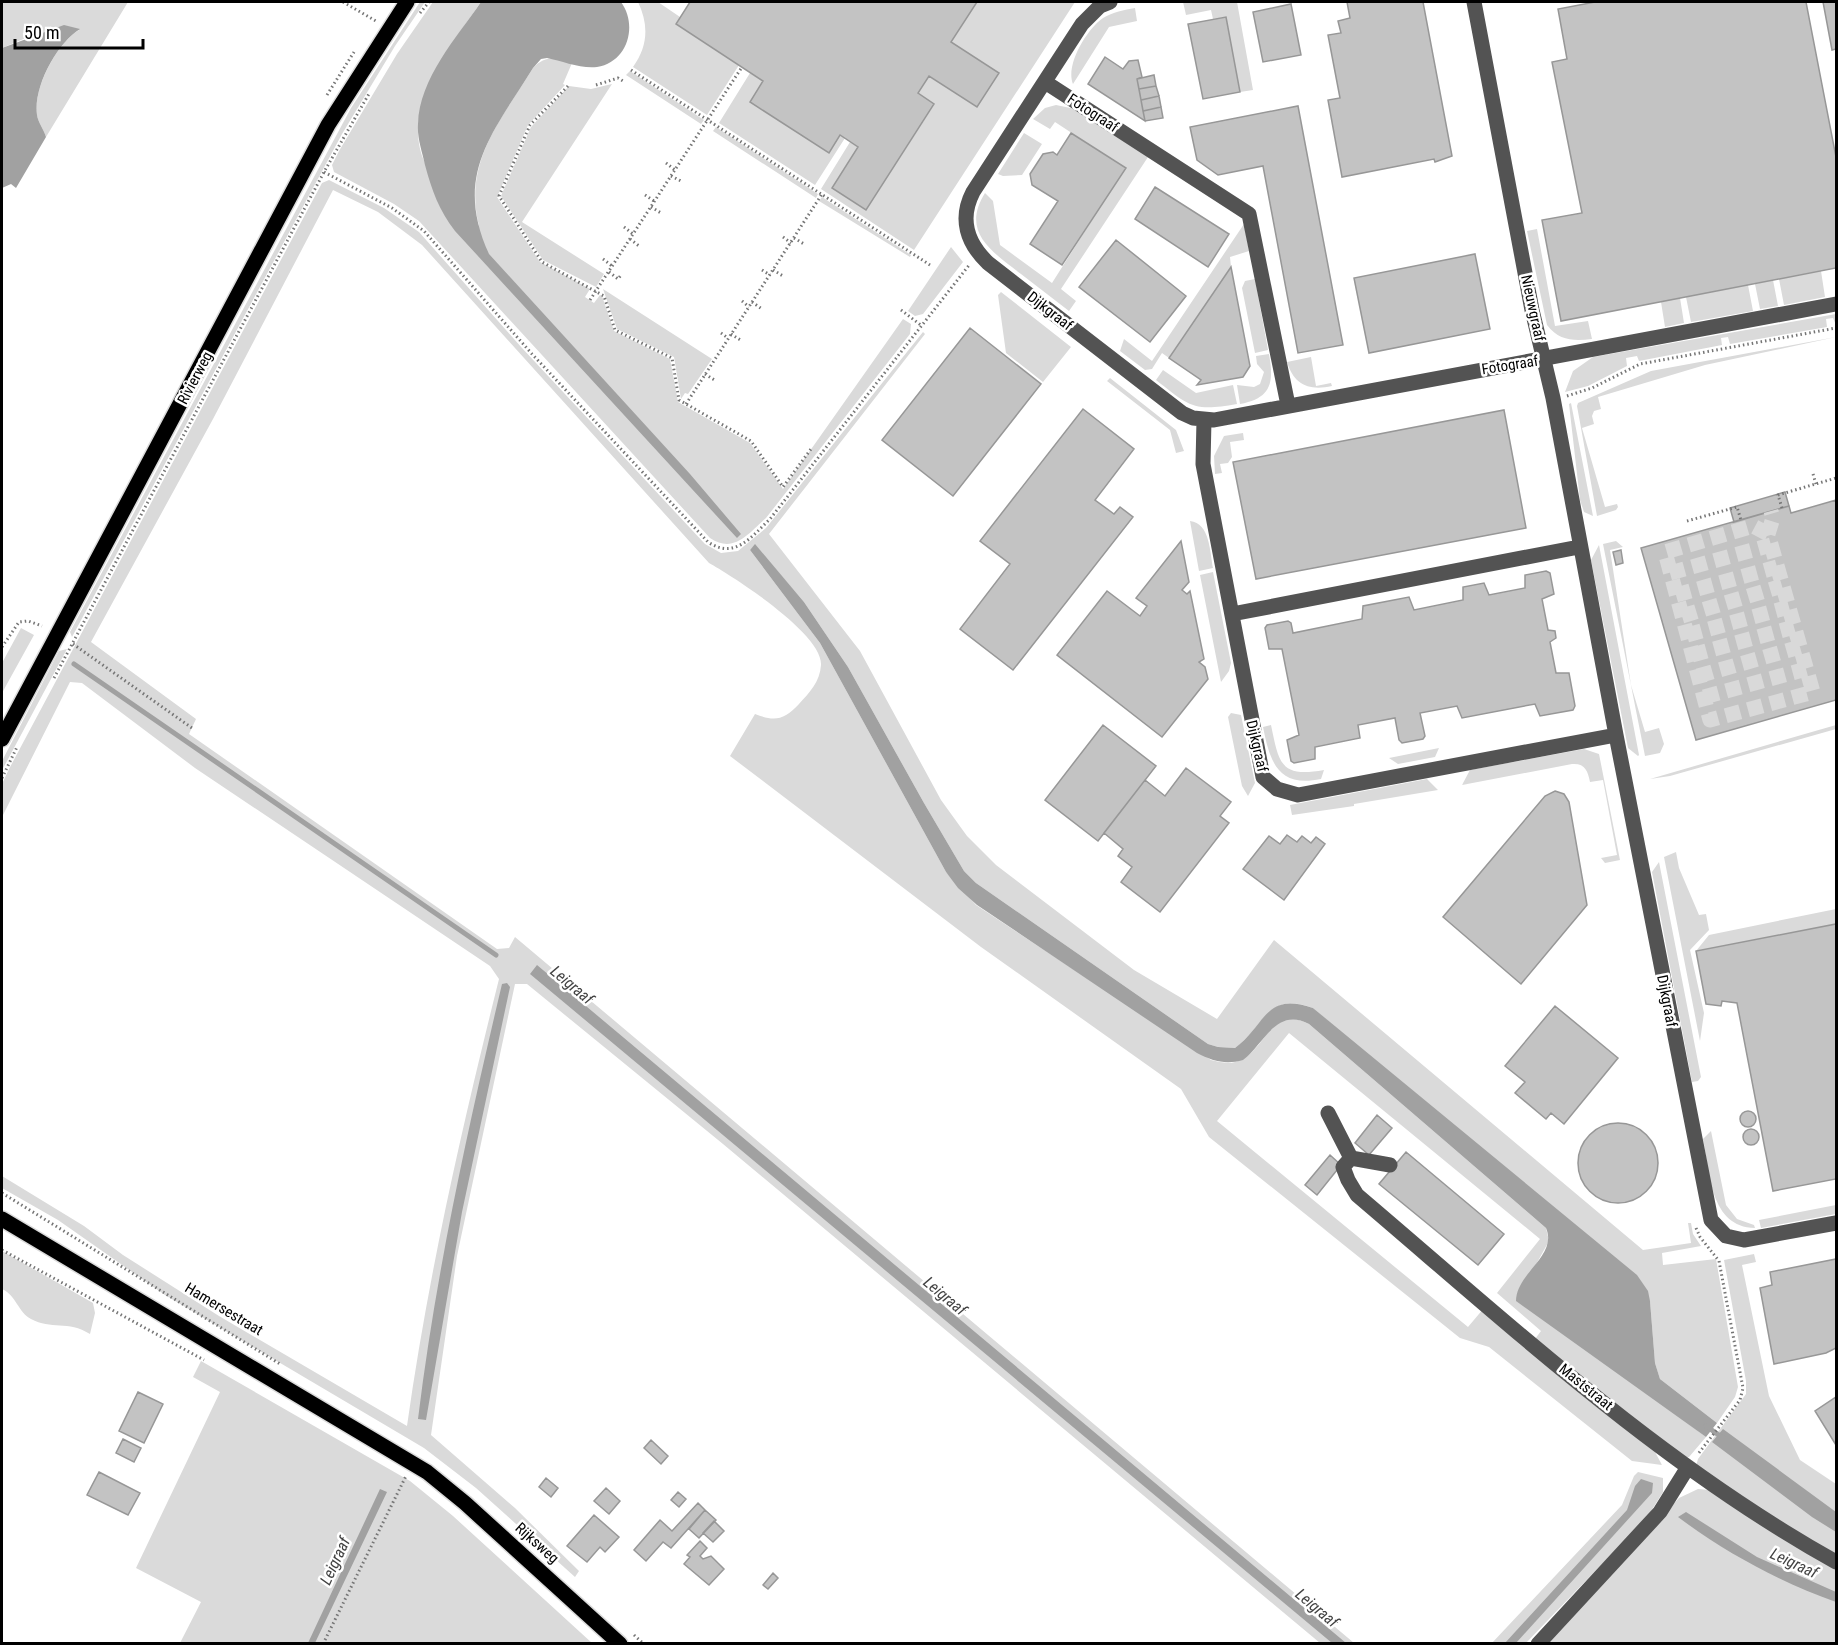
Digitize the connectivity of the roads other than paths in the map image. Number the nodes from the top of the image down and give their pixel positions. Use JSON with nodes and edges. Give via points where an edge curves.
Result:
{"nodes":[{"id":1,"x":407,"y":2,"type":"edge"},
{"id":2,"x":1110,"y":2,"type":"edge"},
{"id":3,"x":1474,"y":2,"type":"edge"},
{"id":4,"x":1045,"y":82,"type":"junction"},
{"id":5,"x":1836,"y":304,"type":"edge"},
{"id":6,"x":1544,"y":357,"type":"junction"},
{"id":7,"x":1288,"y":405,"type":"junction"},
{"id":8,"x":1204,"y":420,"type":"junction"},
{"id":9,"x":1579,"y":547,"type":"junction"},
{"id":10,"x":1232,"y":615,"type":"junction"},
{"id":11,"x":1616,"y":735,"type":"junction"},
{"id":12,"x":2,"y":739,"type":"edge"},
{"id":13,"x":1328,"y":1113,"type":"dead end"},
{"id":14,"x":1351,"y":1158,"type":"junction"},
{"id":15,"x":1390,"y":1165,"type":"dead end"},
{"id":16,"x":2,"y":1219,"type":"edge"},
{"id":17,"x":1836,"y":1223,"type":"edge"},
{"id":18,"x":1688,"y":1467,"type":"junction"},
{"id":19,"x":1836,"y":1562,"type":"edge"},
{"id":20,"x":620,"y":1644,"type":"edge"},
{"id":21,"x":1538,"y":1644,"type":"edge"}],
"edges":[{"from":1,"to":12,"type":"main road","name":"Rivierweg","via":[[328,124]]},
{"from":2,"to":4,"type":"street","name":"Dijkgraaf","via":[[1100,6],[1082,24]]},
{"from":3,"to":6,"type":"street","name":"Nieuwgraaf"},
{"from":4,"to":7,"type":"street","name":"Fotograaf","via":[[1249,214]]},
{"from":4,"to":8,"type":"street","name":"Dijkgraaf","via":[[968,201],[965,220],[971,244],[1182,413]]},
{"from":5,"to":6,"type":"street","name":"Nieuwgraaf"},
{"from":6,"to":7,"type":"street","name":"Fotograaf"},
{"from":6,"to":9,"type":"street","name":"Fotograaf"},
{"from":7,"to":8,"type":"street","name":"Fotograaf"},
{"from":8,"to":10,"type":"street","name":"Dijkgraaf","via":[[1203,464]]},
{"from":9,"to":10,"type":"street"},
{"from":9,"to":11,"type":"street","name":"Fotograaf"},
{"from":10,"to":11,"type":"street","name":"Dijkgraaf","via":[[1260,768],[1269,784],[1287,794]]},
{"from":11,"to":17,"type":"street","name":"Dijkgraaf","via":[[1711,1220],[1726,1236],[1744,1240]]},
{"from":13,"to":14,"type":"street"},
{"from":14,"to":15,"type":"street"},
{"from":14,"to":18,"type":"street","name":"Maststraat","via":[[1343,1167],[1358,1195],[1654,1443]]},
{"from":16,"to":20,"type":"main road","name":"Rijksweg","via":[[413,1462],[465,1503]]},
{"from":18,"to":19,"type":"street","name":"Maststraat"},
{"from":18,"to":21,"type":"street","via":[[1660,1512]]}]}
